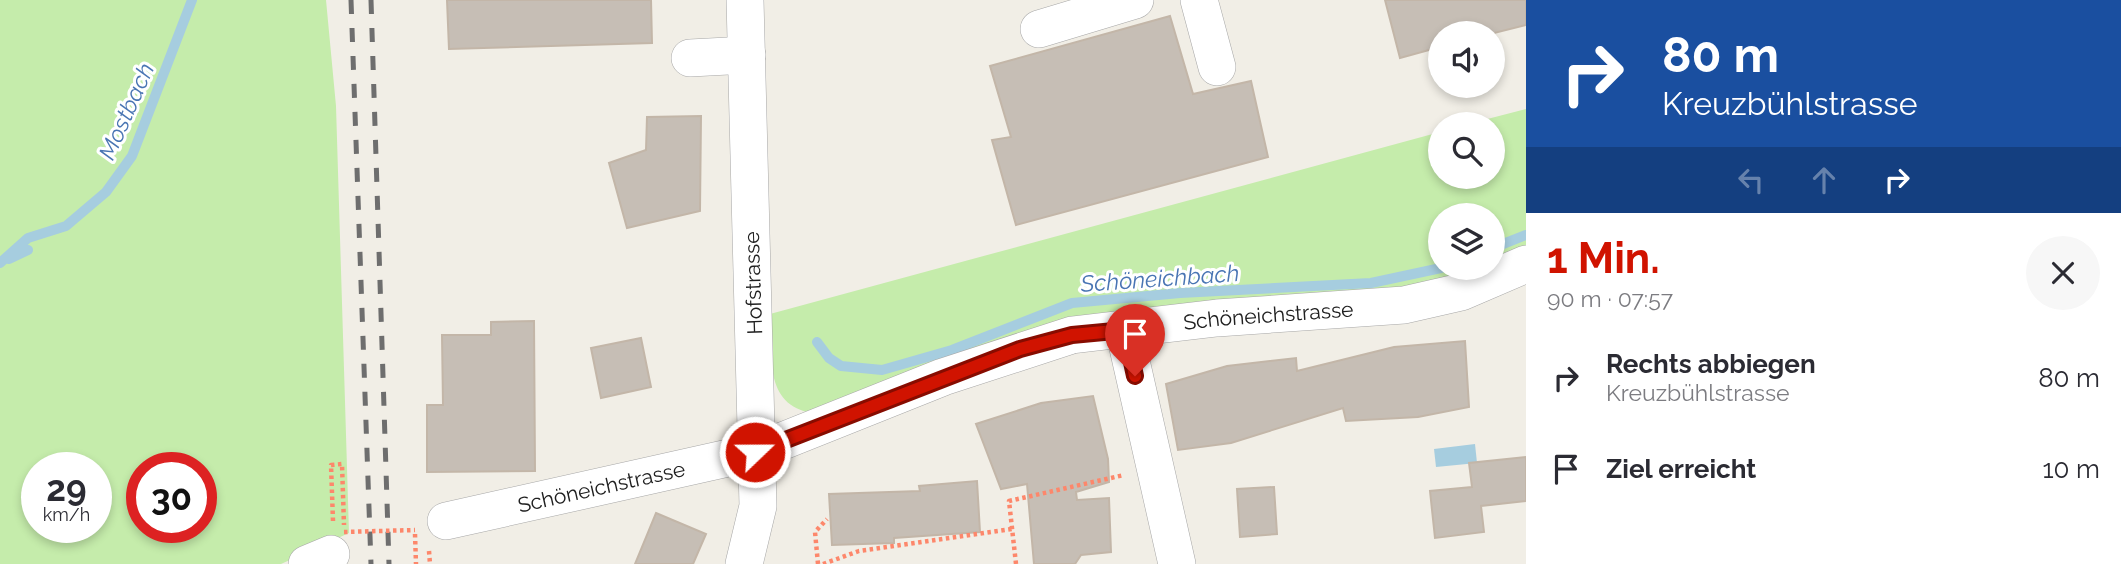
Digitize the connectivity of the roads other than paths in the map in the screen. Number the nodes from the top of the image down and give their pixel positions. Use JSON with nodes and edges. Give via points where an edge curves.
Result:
{"nodes":[{"id":1,"x":745,"y":0,"type":"edge"},
{"id":2,"x":1135,"y":0,"type":"edge"},
{"id":3,"x":1199,"y":0,"type":"edge"},
{"id":4,"x":1039,"y":29,"type":"dead end"},
{"id":5,"x":747,"y":55,"type":"junction"},
{"id":6,"x":690,"y":58,"type":"dead end"},
{"id":7,"x":1217,"y":67,"type":"dead end"},
{"id":8,"x":1526,"y":264,"type":"edge"},
{"id":9,"x":1125,"y":330,"type":"junction"},
{"id":10,"x":755,"y":452,"type":"junction"},
{"id":11,"x":431,"y":526,"type":"road end"},
{"id":12,"x":744,"y":564,"type":"edge"},
{"id":13,"x":1177,"y":564,"type":"edge"}],
"edges":[{"from":1,"to":5,"type":"street","name":"Hofstrasse"},
{"from":2,"to":4,"type":"street"},
{"from":3,"to":7,"type":"street"},
{"from":5,"to":6,"type":"street"},
{"from":5,"to":10,"type":"street","name":"Hofstrasse"},
{"from":8,"to":9,"type":"street","name":"Schöneichstrasse","via":[[1461,292],[1404,305],[1217,318]]},
{"from":9,"to":10,"type":"street","name":"Schöneichstrasse","via":[[1072,335],[1020,349]]},
{"from":9,"to":13,"type":"street"},
{"from":10,"to":11,"type":"street","name":"Schöneichstrasse"},
{"from":10,"to":12,"type":"street","name":"Hofstrasse","via":[[758,506]]}]}
